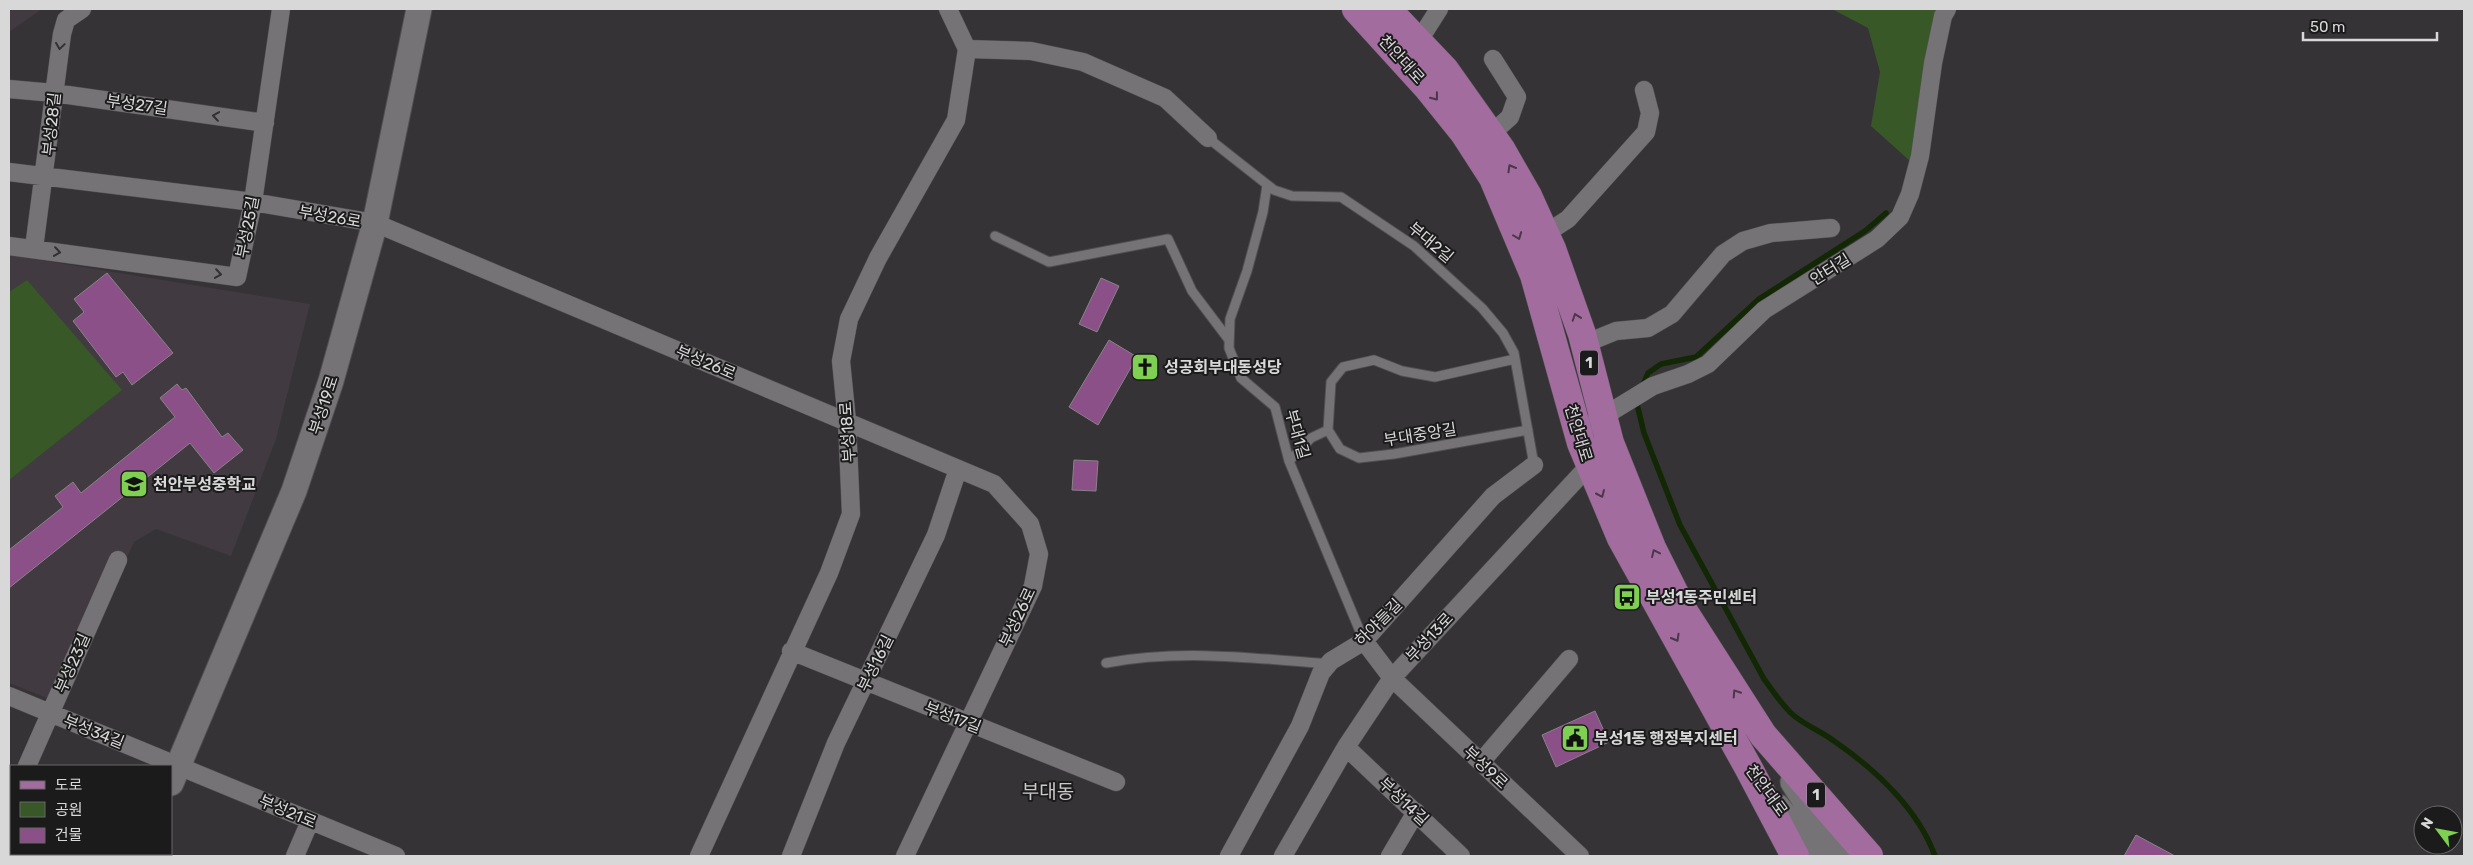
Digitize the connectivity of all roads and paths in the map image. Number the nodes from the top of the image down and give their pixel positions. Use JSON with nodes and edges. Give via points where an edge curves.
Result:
{"nodes":[{"id":1,"x":82,"y":9,"type":"edge"},
{"id":2,"x":281,"y":9,"type":"edge"},
{"id":3,"x":419,"y":9,"type":"edge"},
{"id":4,"x":948,"y":9,"type":"edge"},
{"id":5,"x":1356,"y":9,"type":"edge"},
{"id":6,"x":1387,"y":9,"type":"edge"},
{"id":7,"x":1439,"y":9,"type":"edge"},
{"id":8,"x":1947,"y":9,"type":"edge"},
{"id":9,"x":1418,"y":42,"type":"junction"},
{"id":10,"x":967,"y":49,"type":"junction"},
{"id":11,"x":1492,"y":59,"type":"dead end"},
{"id":12,"x":9,"y":89,"type":"edge"},
{"id":13,"x":1644,"y":90,"type":"dead end"},
{"id":14,"x":54,"y":93,"type":"junction"},
{"id":15,"x":265,"y":123,"type":"junction"},
{"id":16,"x":1491,"y":134,"type":"junction"},
{"id":17,"x":1208,"y":138,"type":"joint"},
{"id":18,"x":9,"y":172,"type":"edge"},
{"id":19,"x":45,"y":176,"type":"junction"},
{"id":20,"x":1267,"y":185,"type":"junction"},
{"id":21,"x":253,"y":202,"type":"junction"},
{"id":22,"x":375,"y":224,"type":"junction"},
{"id":23,"x":1831,"y":228,"type":"dead end"},
{"id":24,"x":1545,"y":234,"type":"junction"},
{"id":25,"x":995,"y":236,"type":"dead end"},
{"id":26,"x":9,"y":246,"type":"edge"},
{"id":27,"x":34,"y":248,"type":"junction"},
{"id":28,"x":1229,"y":340,"type":"junction"},
{"id":29,"x":1584,"y":344,"type":"junction"},
{"id":30,"x":1515,"y":359,"type":"junction"},
{"id":31,"x":1614,"y":409,"type":"junction"},
{"id":32,"x":847,"y":421,"type":"junction"},
{"id":33,"x":1328,"y":430,"type":"junction"},
{"id":34,"x":1528,"y":430,"type":"junction"},
{"id":35,"x":1578,"y":432,"type":"junction"},
{"id":36,"x":1610,"y":443,"type":"junction"},
{"id":37,"x":1289,"y":461,"type":"junction"},
{"id":38,"x":1534,"y":465,"type":"joint"},
{"id":39,"x":1589,"y":465,"type":"junction"},
{"id":40,"x":958,"y":469,"type":"junction"},
{"id":41,"x":118,"y":560,"type":"dead end"},
{"id":42,"x":1364,"y":641,"type":"junction"},
{"id":43,"x":791,"y":651,"type":"junction"},
{"id":44,"x":1570,"y":659,"type":"dead end"},
{"id":45,"x":1106,"y":663,"type":"dead end"},
{"id":46,"x":1329,"y":664,"type":"junction"},
{"id":47,"x":1392,"y":678,"type":"junction"},
{"id":48,"x":866,"y":682,"type":"junction"},
{"id":49,"x":9,"y":696,"type":"edge"},
{"id":50,"x":50,"y":713,"type":"junction"},
{"id":51,"x":968,"y":722,"type":"junction"},
{"id":52,"x":1763,"y":734,"type":"junction"},
{"id":53,"x":1346,"y":747,"type":"junction"},
{"id":54,"x":1481,"y":762,"type":"junction"},
{"id":55,"x":27,"y":765,"type":"edge"},
{"id":56,"x":155,"y":765,"type":"edge"},
{"id":57,"x":1748,"y":767,"type":"junction"},
{"id":58,"x":175,"y":775,"type":"edge"},
{"id":59,"x":1116,"y":782,"type":"dead end"},
{"id":60,"x":1416,"y":812,"type":"junction"},
{"id":61,"x":310,"y":820,"type":"junction"},
{"id":62,"x":295,"y":856,"type":"edge"},
{"id":63,"x":396,"y":856,"type":"edge"},
{"id":64,"x":698,"y":856,"type":"edge"},
{"id":65,"x":791,"y":856,"type":"edge"},
{"id":66,"x":905,"y":856,"type":"edge"},
{"id":67,"x":1229,"y":856,"type":"edge"},
{"id":68,"x":1283,"y":856,"type":"edge"},
{"id":69,"x":1390,"y":856,"type":"edge"},
{"id":70,"x":1461,"y":856,"type":"edge"},
{"id":71,"x":1580,"y":856,"type":"edge"},
{"id":72,"x":1795,"y":856,"type":"edge"},
{"id":73,"x":1817,"y":856,"type":"edge"},
{"id":74,"x":1843,"y":856,"type":"edge"},
{"id":75,"x":1869,"y":856,"type":"edge"}],
"edges":[{"from":1,"to":14,"type":"street","name":"부성28길","one_way":true,"via":[[66,20]]},
{"from":2,"to":15,"type":"street","name":"부성25길"},
{"from":3,"to":22,"type":"street","name":"부성19로"},
{"from":4,"to":10,"type":"street"},
{"from":5,"to":35,"type":"main road","name":"천안대로","number":"1","one_way":true,"via":[[1427,87],[1464,133],[1493,178],[1534,275]]},
{"from":6,"to":9,"type":"main road","name":"천안대로","number":"1"},
{"from":7,"to":9,"type":"street"},
{"from":8,"to":31,"type":"street","name":"안터길","via":[[1933,64],[1920,156],[1900,218],[1877,239],[1764,310],[1708,364],[1653,386]]},
{"from":9,"to":16,"type":"main road","name":"천안대로","number":"1","via":[[1445,70]]},
{"from":10,"to":17,"type":"street","via":[[1031,51],[1083,62],[1165,98]]},
{"from":10,"to":32,"type":"street","name":"부성18로","via":[[956,120],[878,258],[849,319],[841,361]]},
{"from":11,"to":16,"type":"street","via":[[1517,97],[1510,117]]},
{"from":12,"to":14,"type":"street","name":"부성27길"},
{"from":13,"to":24,"type":"street","via":[[1650,113],[1646,132],[1568,219]]},
{"from":15,"to":14,"type":"street","name":"부성27길","one_way":true},
{"from":14,"to":19,"type":"street","name":"부성28길"},
{"from":15,"to":21,"type":"street","name":"부성25길"},
{"from":24,"to":16,"type":"main road","name":"천안대로","number":"1","one_way":true,"via":[[1528,196]]},
{"from":17,"to":20,"type":"lane","name":"부대2길"},
{"from":18,"to":19,"type":"street","name":"부성26로"},
{"from":19,"to":21,"type":"street","name":"부성26로"},
{"from":19,"to":27,"type":"street","name":"부성28길"},
{"from":20,"to":28,"type":"lane","name":"부대1길","via":[[1247,271],[1230,319]]},
{"from":20,"to":30,"type":"lane","name":"부대2길","via":[[1292,196],[1341,197],[1384,224],[1414,246],[1482,308],[1503,333]]},
{"from":21,"to":22,"type":"street","name":"부성26로"},
{"from":27,"to":21,"type":"street","name":"부성25길","one_way":true,"via":[[237,277]]},
{"from":22,"to":32,"type":"street","name":"부성26로"},
{"from":22,"to":58,"type":"street","name":"부성19로","via":[[331,381],[294,491]]},
{"from":23,"to":29,"type":"street","via":[[1771,233],[1743,241],[1723,254],[1672,314],[1648,328],[1616,331]]},
{"from":29,"to":24,"type":"main road","name":"천안대로","number":"1","one_way":true},
{"from":25,"to":28,"type":"lane","via":[[1049,262],[1168,239],[1192,291]]},
{"from":26,"to":27,"type":"street","name":"부성25길"},
{"from":28,"to":37,"type":"lane","name":"부대1길","via":[[1241,378],[1275,407]]},
{"from":29,"to":31,"type":"main road","name":"천안대로","number":"1"},
{"from":30,"to":33,"type":"lane","via":[[1436,377],[1402,371],[1374,360],[1343,367],[1330,382]]},
{"from":30,"to":34,"type":"lane","name":"부대2길"},
{"from":31,"to":35,"type":"street","name":"안터길"},
{"from":31,"to":36,"type":"main road","name":"천안대로","number":"1"},
{"from":32,"to":40,"type":"street","name":"부성26로"},
{"from":32,"to":43,"type":"street","name":"부성18로","via":[[851,514]]},
{"from":33,"to":34,"type":"lane","name":"부대중앙길","via":[[1340,449],[1359,458]]},
{"from":33,"to":37,"type":"lane","via":[[1312,438]]},
{"from":34,"to":38,"type":"lane","name":"부대2길"},
{"from":35,"to":39,"type":"main road","name":"천안대로","number":"1"},
{"from":36,"to":39,"type":"street","name":"부성13로"},
{"from":52,"to":36,"type":"main road","name":"천안대로","number":"1","one_way":true,"via":[[1683,610],[1652,548]]},
{"from":37,"to":42,"type":"lane","name":"부대1길"},
{"from":38,"to":42,"type":"street","name":"하야들길","via":[[1493,496]]},
{"from":39,"to":47,"type":"street","name":"부성13로"},
{"from":39,"to":57,"type":"main road","name":"천안대로","number":"1","one_way":true,"via":[[1630,558]]},
{"from":40,"to":48,"type":"street","name":"부성16길","via":[[936,535]]},
{"from":40,"to":51,"type":"street","name":"부성26로","via":[[994,484],[1012,502],[1030,524],[1039,554],[1033,586]]},
{"from":41,"to":50,"type":"street","name":"부성23길"},
{"from":42,"to":46,"type":"street","name":"하야들길"},
{"from":42,"to":47,"type":"street","name":"부성9로"},
{"from":43,"to":48,"type":"street","name":"부성17길"},
{"from":43,"to":64,"type":"street","name":"부성18로"},
{"from":44,"to":54,"type":"street"},
{"from":45,"to":46,"type":"lane","via":[[1138,657],[1214,654]]},
{"from":46,"to":67,"type":"street","name":"하야들길","via":[[1322,673],[1300,726]]},
{"from":47,"to":53,"type":"street","name":"부성13로"},
{"from":47,"to":54,"type":"street","name":"부성9로"},
{"from":48,"to":51,"type":"street","name":"부성17길"},
{"from":48,"to":65,"type":"street","name":"부성16길","via":[[836,743]]},
{"from":49,"to":50,"type":"street","name":"부성34길"},
{"from":50,"to":55,"type":"street","name":"부성23길"},
{"from":50,"to":56,"type":"street","name":"부성34길"},
{"from":51,"to":59,"type":"street","name":"부성17길"},
{"from":51,"to":66,"type":"street","name":"부성26로"},
{"from":52,"to":74,"type":"street","name":"천안대로"},
{"from":52,"to":75,"type":"main road","number":"1"},
{"from":53,"to":60,"type":"street","name":"부성14길"},
{"from":53,"to":68,"type":"street","name":"부성13로"},
{"from":54,"to":71,"type":"street","name":"부성9로"},
{"from":57,"to":72,"type":"main road","number":"1"},
{"from":57,"to":73,"type":"street","name":"천안대로"},
{"from":58,"to":61,"type":"street","name":"부성21로"},
{"from":60,"to":69,"type":"street"},
{"from":60,"to":70,"type":"street","name":"부성14길"},
{"from":61,"to":62,"type":"street"},
{"from":61,"to":63,"type":"street","name":"부성21로"}]}
